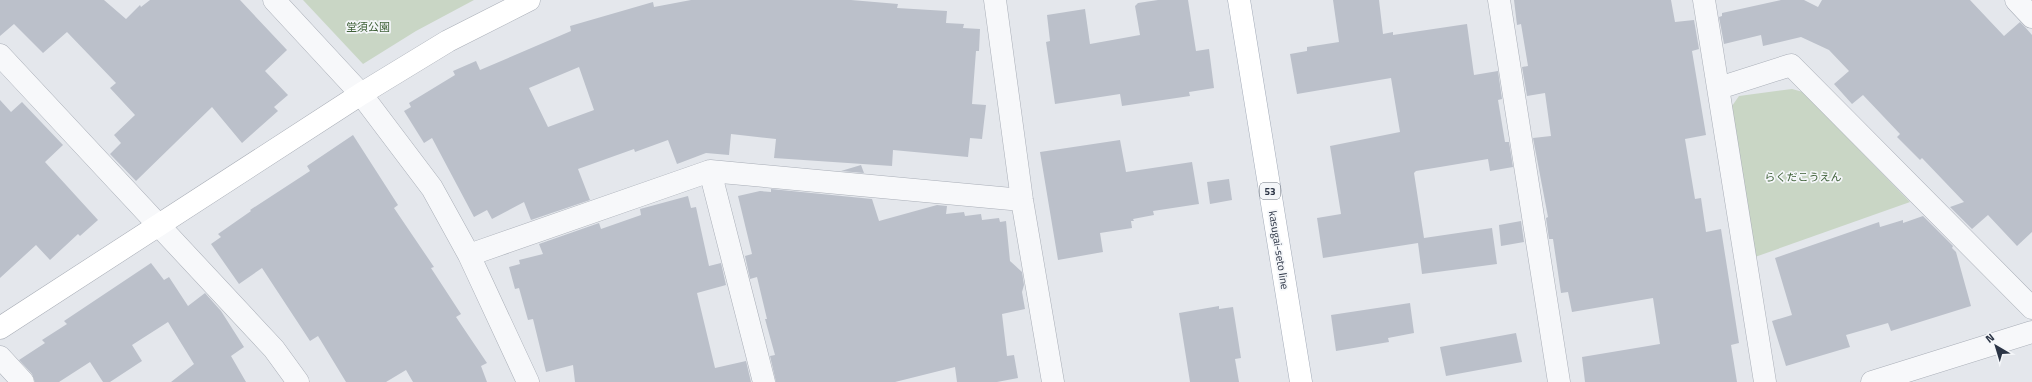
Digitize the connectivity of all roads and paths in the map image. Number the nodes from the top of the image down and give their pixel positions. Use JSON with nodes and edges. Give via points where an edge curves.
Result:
{"nodes":[{"id":1,"x":274,"y":0,"type":"edge"},
{"id":2,"x":529,"y":0,"type":"edge"},
{"id":3,"x":995,"y":0,"type":"edge"},
{"id":4,"x":1239,"y":0,"type":"edge"},
{"id":5,"x":1499,"y":0,"type":"edge"},
{"id":6,"x":1704,"y":0,"type":"edge"},
{"id":7,"x":2016,"y":0,"type":"edge"},
{"id":8,"x":2032,"y":17,"type":"edge"},
{"id":9,"x":0,"y":55,"type":"edge"},
{"id":10,"x":1719,"y":88,"type":"junction"},
{"id":11,"x":361,"y":94,"type":"junction"},
{"id":12,"x":710,"y":172,"type":"junction"},
{"id":13,"x":1022,"y":200,"type":"junction"},
{"id":14,"x":158,"y":225,"type":"junction"},
{"id":15,"x":469,"y":255,"type":"junction"},
{"id":16,"x":2032,"y":308,"type":"edge"},
{"id":17,"x":0,"y":328,"type":"edge"},
{"id":18,"x":2032,"y":332,"type":"edge"},
{"id":19,"x":0,"y":357,"type":"edge"},
{"id":20,"x":24,"y":382,"type":"edge"},
{"id":21,"x":298,"y":382,"type":"edge"},
{"id":22,"x":528,"y":382,"type":"edge"},
{"id":23,"x":764,"y":382,"type":"edge"},
{"id":24,"x":1053,"y":382,"type":"edge"},
{"id":25,"x":1301,"y":382,"type":"edge"},
{"id":26,"x":1559,"y":382,"type":"edge"},
{"id":27,"x":1765,"y":382,"type":"edge"},
{"id":28,"x":1872,"y":382,"type":"edge"}],
"edges":[{"from":1,"to":11,"type":"street"},
{"from":2,"to":11,"type":"street","via":[[448,41]]},
{"from":3,"to":13,"type":"street"},
{"from":4,"to":25,"type":"street","name":"kasugai-seto line","number":"53"},
{"from":5,"to":26,"type":"street"},
{"from":6,"to":10,"type":"street"},
{"from":7,"to":8,"type":"street"},
{"from":9,"to":14,"type":"street"},
{"from":10,"to":16,"type":"street","via":[[1791,65]]},
{"from":10,"to":27,"type":"street"},
{"from":11,"to":14,"type":"street"},
{"from":11,"to":15,"type":"street","via":[[432,188]]},
{"from":12,"to":13,"type":"street"},
{"from":12,"to":15,"type":"street"},
{"from":12,"to":23,"type":"street"},
{"from":13,"to":24,"type":"street"},
{"from":14,"to":17,"type":"street"},
{"from":14,"to":21,"type":"street","via":[[274,349]]},
{"from":15,"to":22,"type":"street"},
{"from":18,"to":28,"type":"street"},
{"from":19,"to":20,"type":"street"}]}
